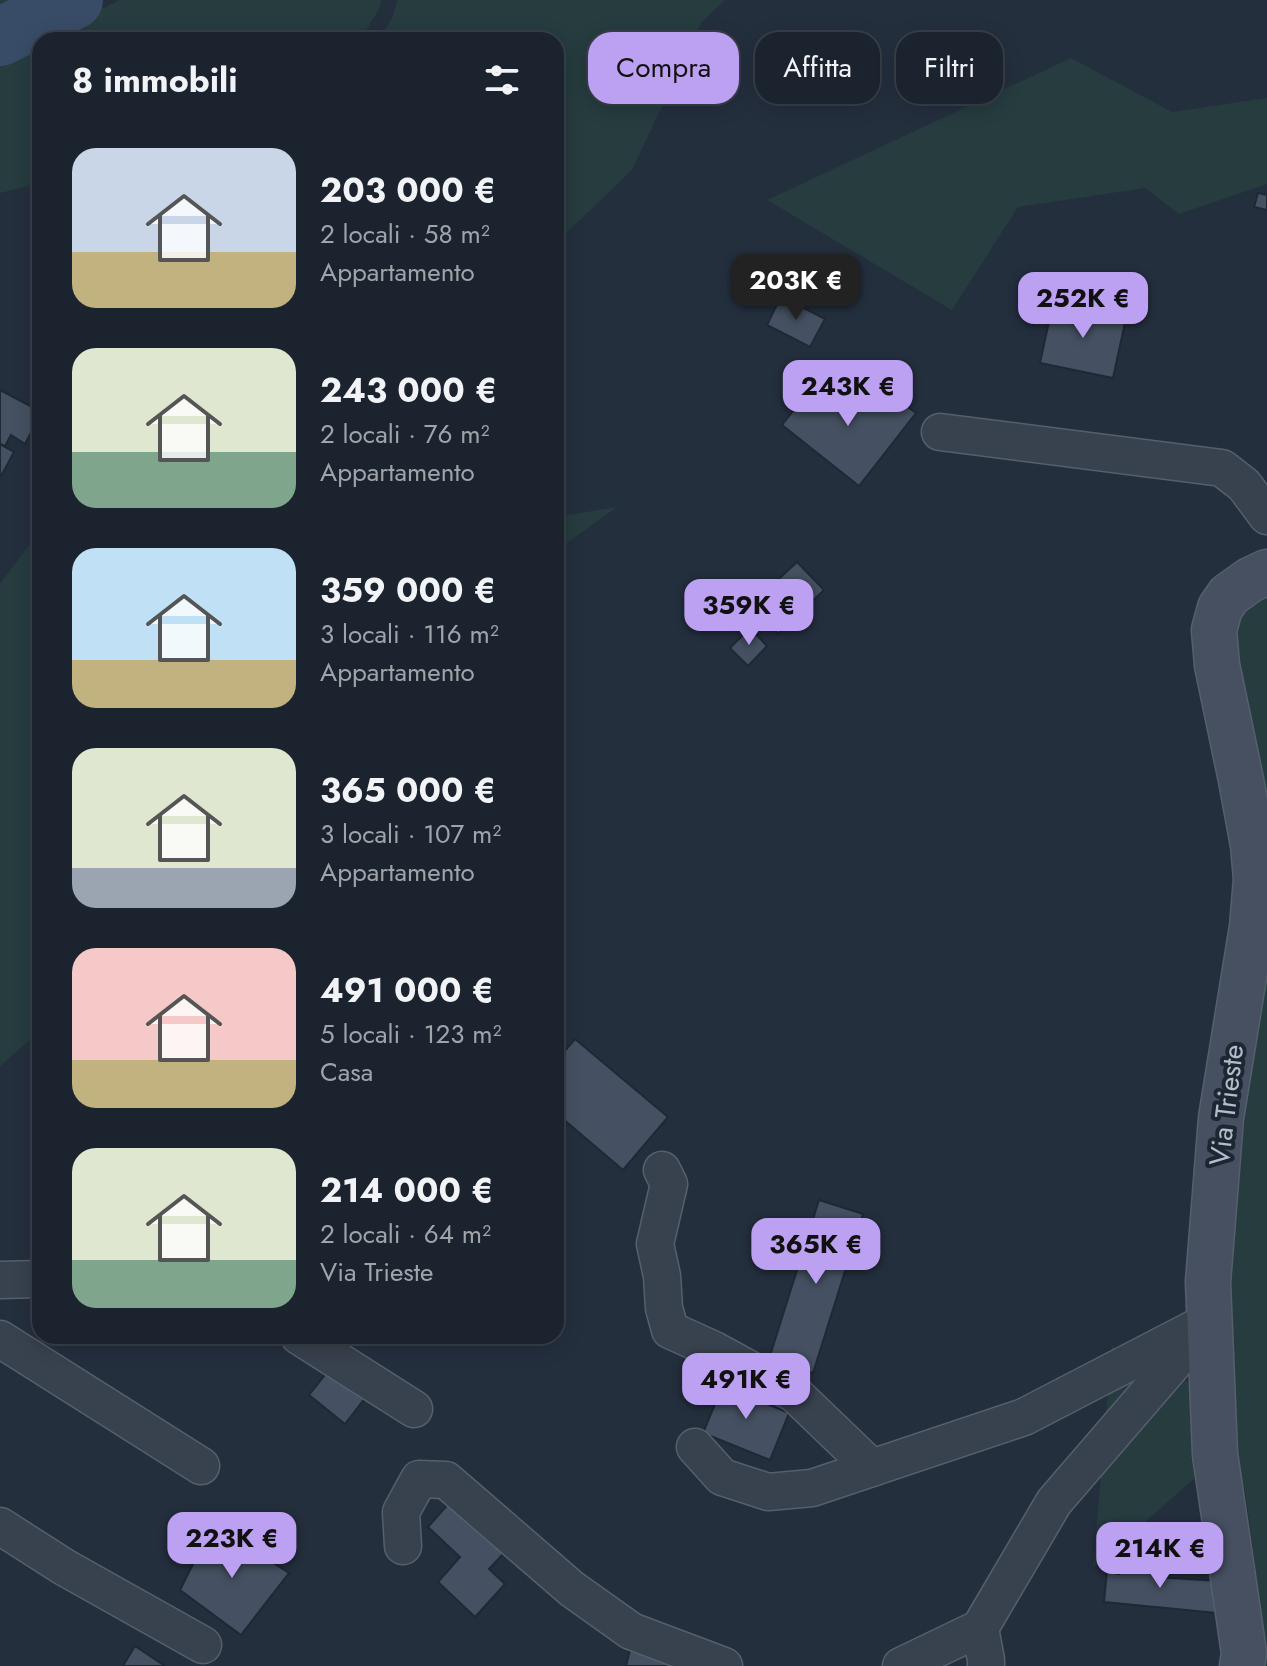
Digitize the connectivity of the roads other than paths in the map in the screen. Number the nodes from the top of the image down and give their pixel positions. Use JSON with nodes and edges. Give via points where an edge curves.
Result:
{"nodes":[{"id":1,"x":940,"y":432,"type":"dead end"},
{"id":2,"x":1267,"y":516,"type":"edge"},
{"id":3,"x":1267,"y":572,"type":"edge"},
{"id":4,"x":662,"y":1170,"type":"dead end"},
{"id":5,"x":32,"y":1279,"type":"edge"},
{"id":6,"x":0,"y":1280,"type":"edge"},
{"id":7,"x":1209,"y":1321,"type":"junction"},
{"id":8,"x":0,"y":1339,"type":"edge"},
{"id":9,"x":312,"y":1344,"type":"edge"},
{"id":10,"x":414,"y":1409,"type":"dead end"},
{"id":11,"x":695,"y":1447,"type":"dead end"},
{"id":12,"x":201,"y":1466,"type":"dead end"},
{"id":13,"x":872,"y":1468,"type":"junction"},
{"id":14,"x":0,"y":1526,"type":"edge"},
{"id":15,"x":403,"y":1546,"type":"dead end"},
{"id":16,"x":980,"y":1628,"type":"junction"},
{"id":17,"x":203,"y":1645,"type":"dead end"},
{"id":18,"x":724,"y":1666,"type":"edge"},
{"id":19,"x":901,"y":1666,"type":"edge"},
{"id":20,"x":986,"y":1666,"type":"edge"},
{"id":21,"x":1242,"y":1666,"type":"edge"}],
"edges":[{"from":1,"to":2,"type":"street","via":[[1222,468],[1244,485]]},
{"from":3,"to":7,"type":"street","name":"Via Trieste","via":[[1229,595],[1214,630],[1256,879],[1221,1118]]},
{"from":4,"to":13,"type":"street","via":[[669,1184],[655,1244],[670,1330],[795,1394]]},
{"from":5,"to":6,"type":"street"},
{"from":7,"to":13,"type":"street","via":[[1024,1417]]},
{"from":7,"to":16,"type":"street","via":[[1054,1502]]},
{"from":7,"to":21,"type":"street","name":"Via Trieste","via":[[1215,1454]]},
{"from":8,"to":12,"type":"street"},
{"from":9,"to":10,"type":"street"},
{"from":11,"to":13,"type":"street","via":[[722,1477],[768,1492],[812,1488]]},
{"from":14,"to":17,"type":"street"},
{"from":15,"to":18,"type":"street","via":[[401,1512],[419,1479],[446,1480],[572,1589],[631,1631]]},
{"from":16,"to":19,"type":"street"},
{"from":16,"to":20,"type":"street"}]}
